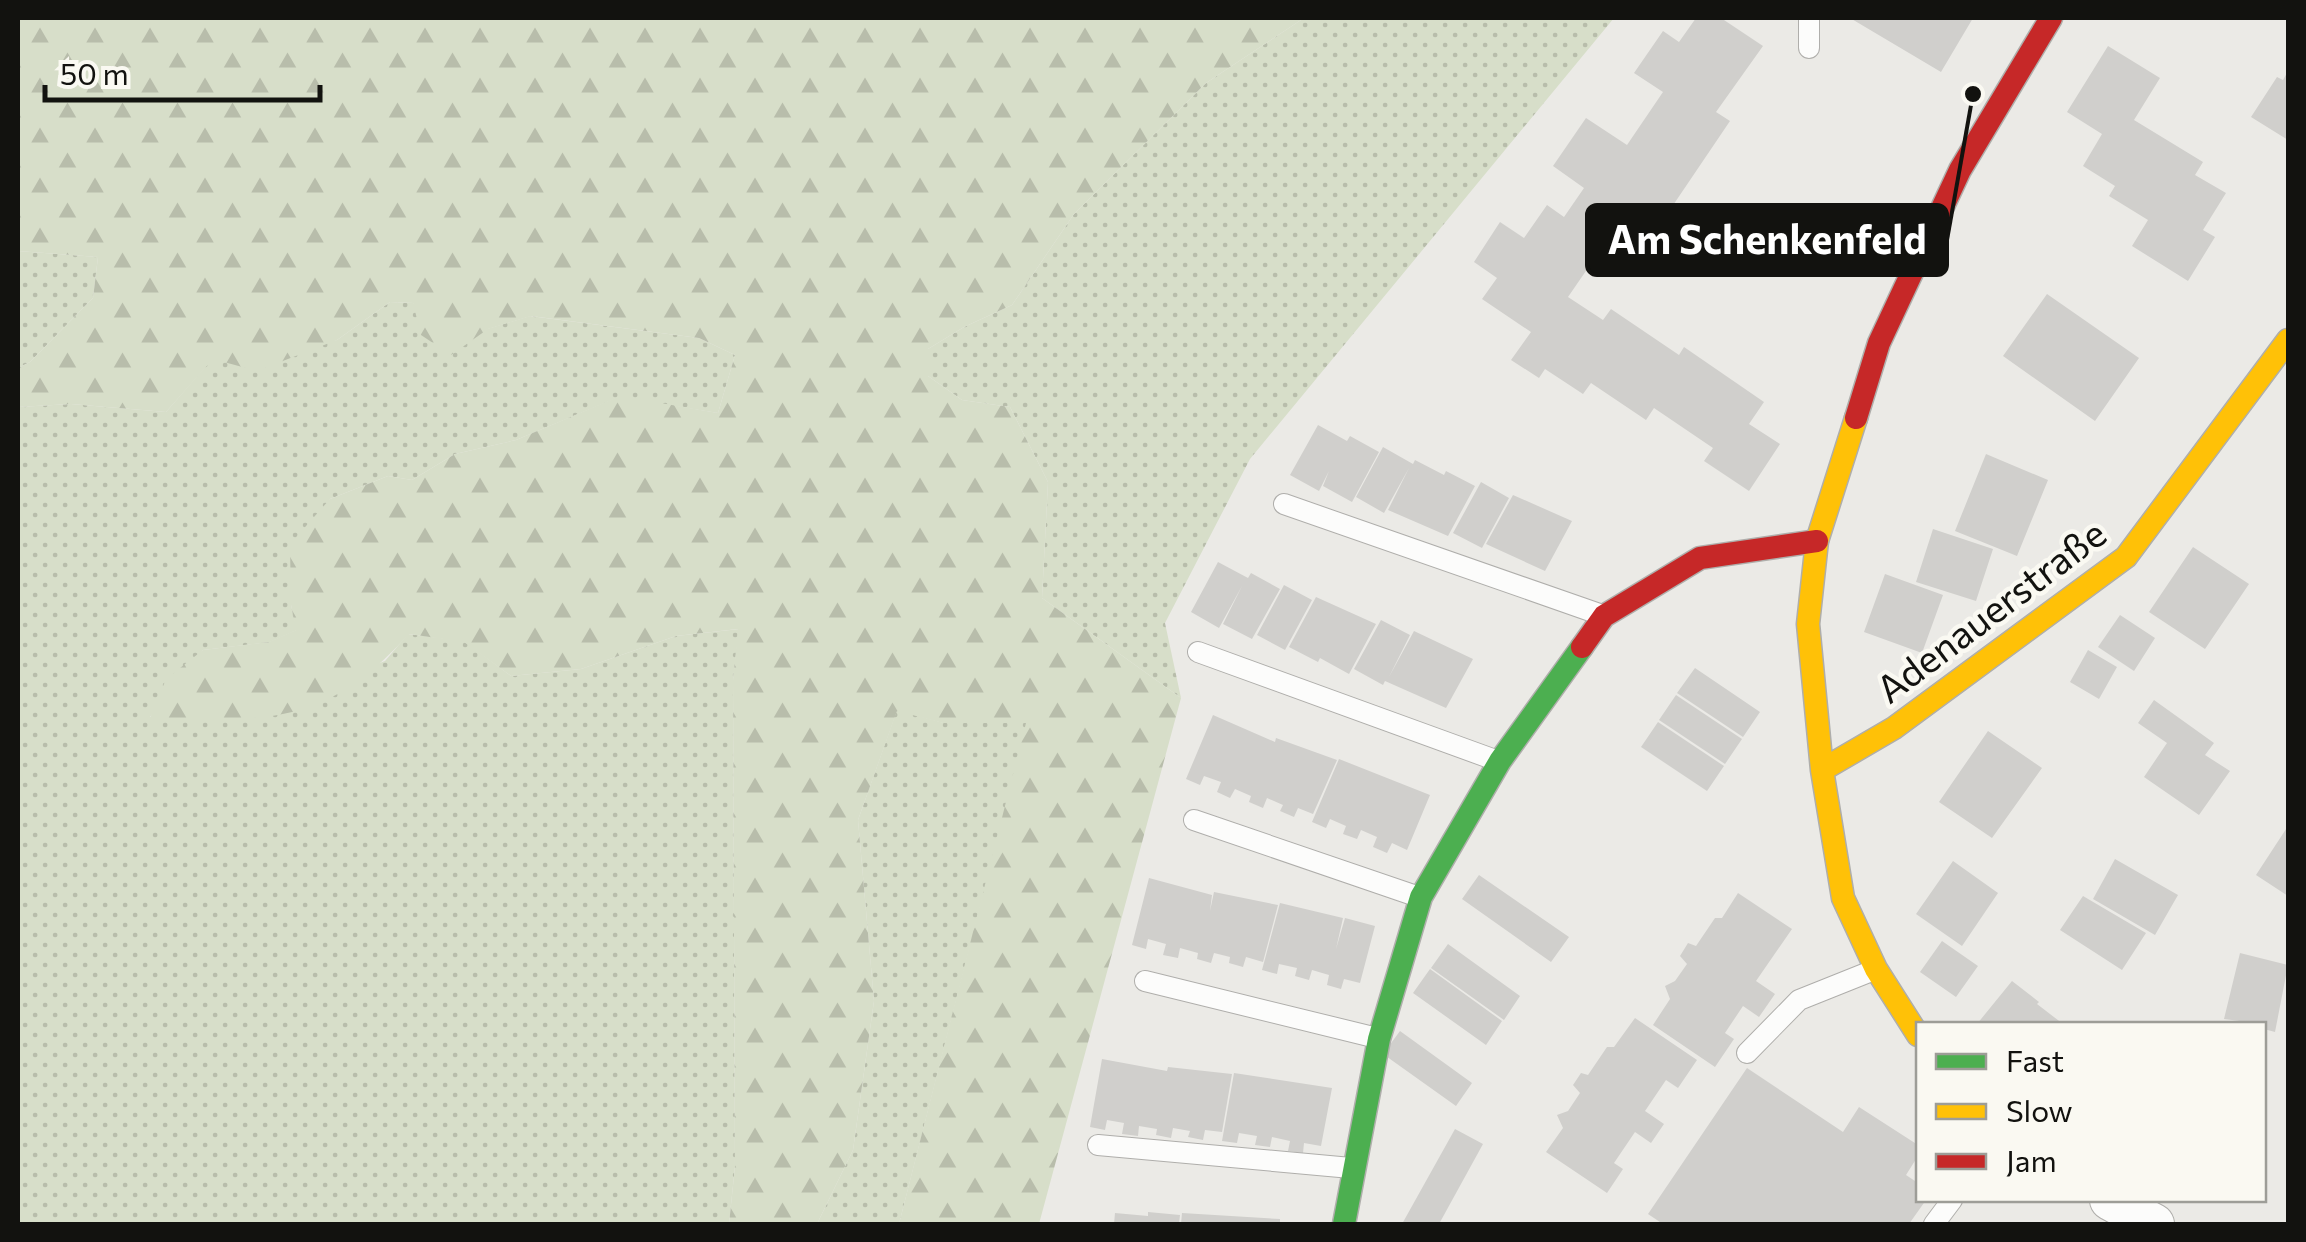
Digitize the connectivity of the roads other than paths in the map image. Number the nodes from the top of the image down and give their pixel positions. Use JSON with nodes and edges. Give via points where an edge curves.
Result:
{"nodes":[{"id":1,"x":1808,"y":18,"type":"edge"},
{"id":2,"x":2051,"y":18,"type":"edge"},
{"id":3,"x":1809,"y":48,"type":"dead end"},
{"id":4,"x":2288,"y":340,"type":"edge"},
{"id":5,"x":1284,"y":504,"type":"dead end"},
{"id":6,"x":1817,"y":541,"type":"junction"},
{"id":7,"x":1604,"y":616,"type":"junction"},
{"id":8,"x":1198,"y":652,"type":"dead end"},
{"id":9,"x":1500,"y":761,"type":"junction"},
{"id":10,"x":1822,"y":770,"type":"junction"},
{"id":11,"x":1194,"y":820,"type":"dead end"},
{"id":12,"x":1420,"y":898,"type":"junction"},
{"id":13,"x":1876,"y":970,"type":"junction"},
{"id":14,"x":1145,"y":981,"type":"dead end"},
{"id":15,"x":1916,"y":1032,"type":"edge"},
{"id":16,"x":1379,"y":1039,"type":"junction"},
{"id":17,"x":1747,"y":1054,"type":"dead end"},
{"id":18,"x":1098,"y":1145,"type":"dead end"},
{"id":19,"x":1353,"y":1168,"type":"junction"},
{"id":20,"x":1950,"y":1202,"type":"edge"},
{"id":21,"x":2114,"y":1202,"type":"edge"},
{"id":22,"x":1344,"y":1224,"type":"edge"},
{"id":23,"x":1934,"y":1224,"type":"edge"},
{"id":24,"x":2154,"y":1224,"type":"edge"}],
"edges":[{"from":1,"to":3,"type":"lane"},
{"from":2,"to":6,"type":"street","via":[[1960,170],[1879,343]]},
{"from":4,"to":10,"type":"street","name":"Adenauerstraße","via":[[2126,557],[1894,728]]},
{"from":5,"to":7,"type":"lane"},
{"from":6,"to":7,"type":"street","via":[[1700,558]]},
{"from":6,"to":10,"type":"street","via":[[1808,624]]},
{"from":7,"to":9,"type":"street"},
{"from":8,"to":9,"type":"lane"},
{"from":9,"to":12,"type":"street"},
{"from":10,"to":13,"type":"street","via":[[1843,898]]},
{"from":11,"to":12,"type":"lane"},
{"from":12,"to":16,"type":"street"},
{"from":13,"to":15,"type":"street"},
{"from":13,"to":17,"type":"lane","via":[[1799,1000]]},
{"from":14,"to":16,"type":"lane"},
{"from":16,"to":19,"type":"street"},
{"from":18,"to":19,"type":"lane"},
{"from":19,"to":22,"type":"street"},
{"from":20,"to":23,"type":"lane"},
{"from":21,"to":24,"type":"street"}]}
